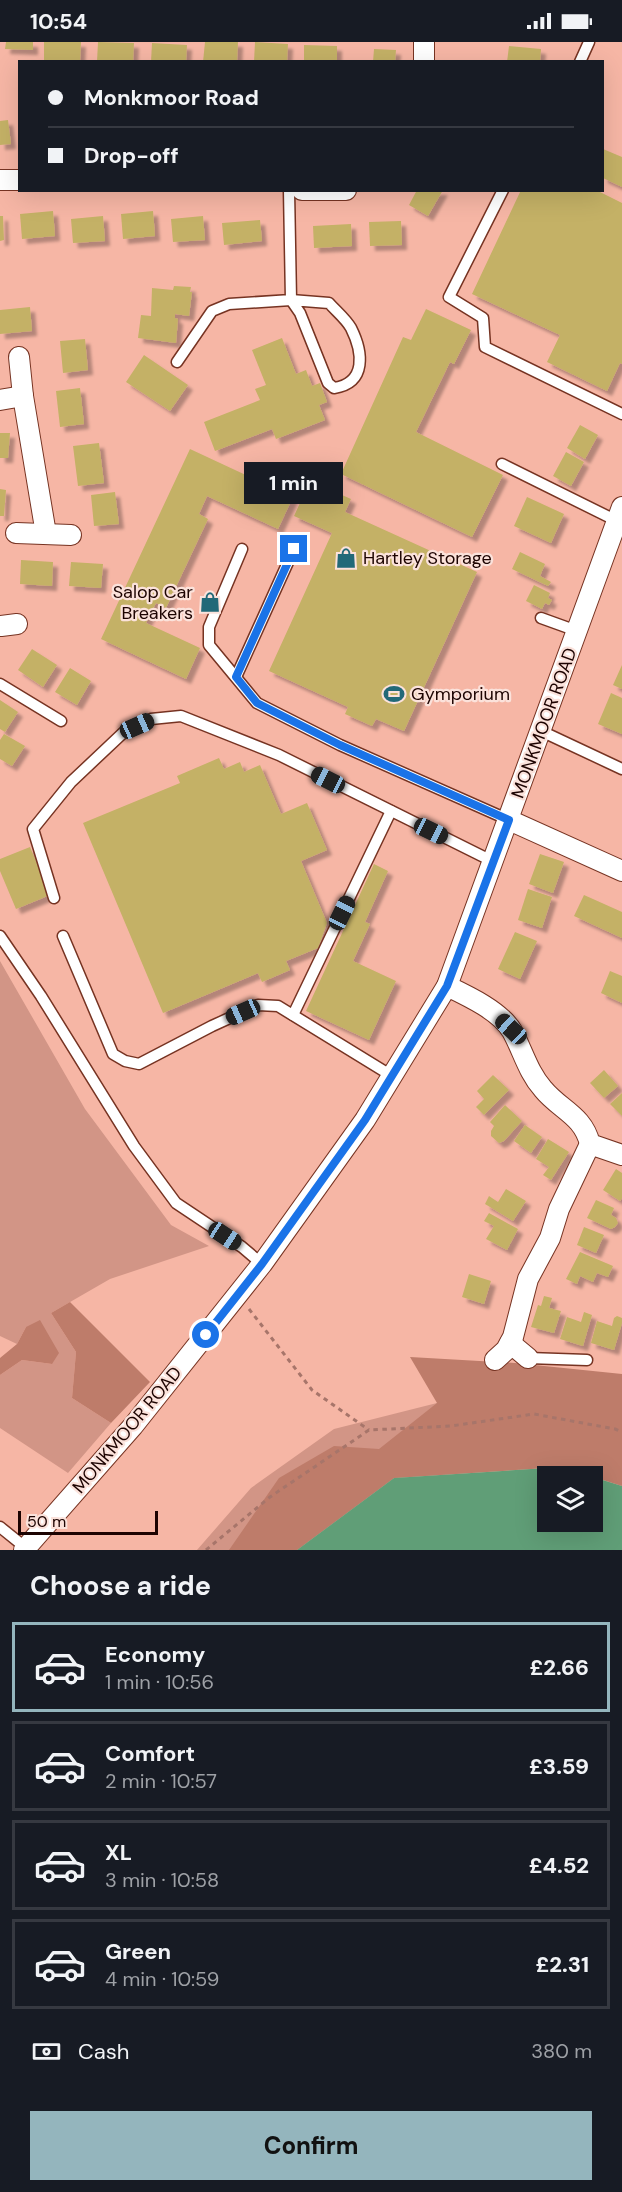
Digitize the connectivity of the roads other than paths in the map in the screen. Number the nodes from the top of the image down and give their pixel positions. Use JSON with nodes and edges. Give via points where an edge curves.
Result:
{"nodes":[{"id":1,"x":424,"y":42,"type":"edge"},
{"id":2,"x":589,"y":42,"type":"edge"},
{"id":3,"x":424,"y":60,"type":"edge"},
{"id":4,"x":581,"y":60,"type":"edge"},
{"id":5,"x":0,"y":180,"type":"edge"},
{"id":6,"x":18,"y":180,"type":"edge"},
{"id":7,"x":289,"y":192,"type":"edge"},
{"id":8,"x":502,"y":192,"type":"edge"},
{"id":9,"x":291,"y":300,"type":"junction"},
{"id":10,"x":19,"y":357,"type":"dead end"},
{"id":11,"x":177,"y":362,"type":"dead end"},
{"id":12,"x":24,"y":396,"type":"junction"},
{"id":13,"x":0,"y":400,"type":"edge"},
{"id":14,"x":621,"y":413,"type":"edge"},
{"id":15,"x":502,"y":464,"type":"dead end"},
{"id":16,"x":620,"y":516,"type":"edge"},
{"id":17,"x":16,"y":533,"type":"dead end"},
{"id":18,"x":46,"y":534,"type":"junction"},
{"id":19,"x":71,"y":535,"type":"dead end"},
{"id":20,"x":242,"y":549,"type":"dead end"},
{"id":21,"x":294,"y":549,"type":"dead end"},
{"id":22,"x":541,"y":618,"type":"dead end"},
{"id":23,"x":577,"y":631,"type":"junction"},
{"id":24,"x":236,"y":677,"type":"junction"},
{"id":25,"x":0,"y":684,"type":"edge"},
{"id":26,"x":61,"y":721,"type":"dead end"},
{"id":27,"x":541,"y":731,"type":"junction"},
{"id":28,"x":622,"y":769,"type":"edge"},
{"id":29,"x":391,"y":811,"type":"junction"},
{"id":30,"x":509,"y":820,"type":"junction"},
{"id":31,"x":492,"y":861,"type":"junction"},
{"id":32,"x":620,"y":865,"type":"edge"},
{"id":33,"x":54,"y":898,"type":"dead end"},
{"id":34,"x":0,"y":936,"type":"edge"},
{"id":35,"x":63,"y":936,"type":"dead end"},
{"id":36,"x":447,"y":986,"type":"junction"},
{"id":37,"x":293,"y":1015,"type":"junction"},
{"id":38,"x":392,"y":1076,"type":"junction"},
{"id":39,"x":590,"y":1144,"type":"junction"},
{"id":40,"x":622,"y":1155,"type":"edge"},
{"id":41,"x":262,"y":1264,"type":"junction"},
{"id":42,"x":510,"y":1343,"type":"junction"},
{"id":43,"x":528,"y":1358,"type":"joint"},
{"id":44,"x":495,"y":1360,"type":"dead end"},
{"id":45,"x":587,"y":1360,"type":"dead end"},
{"id":46,"x":0,"y":1527,"type":"edge"},
{"id":47,"x":25,"y":1549,"type":"edge"}],
"edges":[{"from":1,"to":3,"type":"street"},
{"from":2,"to":4,"type":"lane"},
{"from":5,"to":6,"type":"street"},
{"from":7,"to":9,"type":"lane"},
{"from":8,"to":14,"type":"lane","via":[[449,297],[483,318],[485,346]]},
{"from":9,"to":9,"type":"lane","via":[[329,303],[350,327],[360,354],[355,379],[346,386],[334,388],[328,383]]},
{"from":9,"to":11,"type":"lane","via":[[229,304],[212,311]]},
{"from":10,"to":12,"type":"street"},
{"from":12,"to":13,"type":"street"},
{"from":12,"to":18,"type":"street"},
{"from":15,"to":16,"type":"lane"},
{"from":16,"to":23,"type":"street","name":"MONKMOOR ROAD"},
{"from":17,"to":18,"type":"street"},
{"from":18,"to":19,"type":"street"},
{"from":20,"to":24,"type":"lane","via":[[209,627],[209,645]]},
{"from":21,"to":24,"type":"lane"},
{"from":22,"to":23,"type":"lane"},
{"from":23,"to":27,"type":"street","name":"MONKMOOR ROAD"},
{"from":24,"to":30,"type":"lane","via":[[257,703],[340,745]]},
{"from":25,"to":26,"type":"lane"},
{"from":27,"to":28,"type":"lane"},
{"from":27,"to":30,"type":"street","name":"MONKMOOR ROAD"},
{"from":29,"to":31,"type":"lane"},
{"from":29,"to":33,"type":"lane","via":[[279,755],[181,716],[151,719],[124,732],[71,782],[33,829]]},
{"from":29,"to":37,"type":"lane"},
{"from":30,"to":31,"type":"street","name":"MONKMOOR ROAD"},
{"from":30,"to":32,"type":"street"},
{"from":31,"to":36,"type":"street","name":"MONKMOOR ROAD"},
{"from":34,"to":41,"type":"lane","via":[[134,1146],[176,1203]]},
{"from":35,"to":37,"type":"lane","via":[[113,1054],[125,1061],[139,1064],[258,1005],[278,1006]]},
{"from":36,"to":38,"type":"street","name":"MONKMOOR ROAD"},
{"from":36,"to":39,"type":"street","via":[[470,996],[511,1029],[532,1076],[576,1118],[587,1131]]},
{"from":37,"to":38,"type":"lane"},
{"from":38,"to":41,"type":"street","name":"MONKMOOR ROAD"},
{"from":39,"to":40,"type":"street"},
{"from":39,"to":42,"type":"street","via":[[528,1279]]},
{"from":41,"to":47,"type":"street","name":"MONKMOOR ROAD","via":[[133,1426]]},
{"from":42,"to":43,"type":"street"},
{"from":42,"to":44,"type":"street"},
{"from":43,"to":45,"type":"lane"},
{"from":46,"to":47,"type":"lane"}]}
